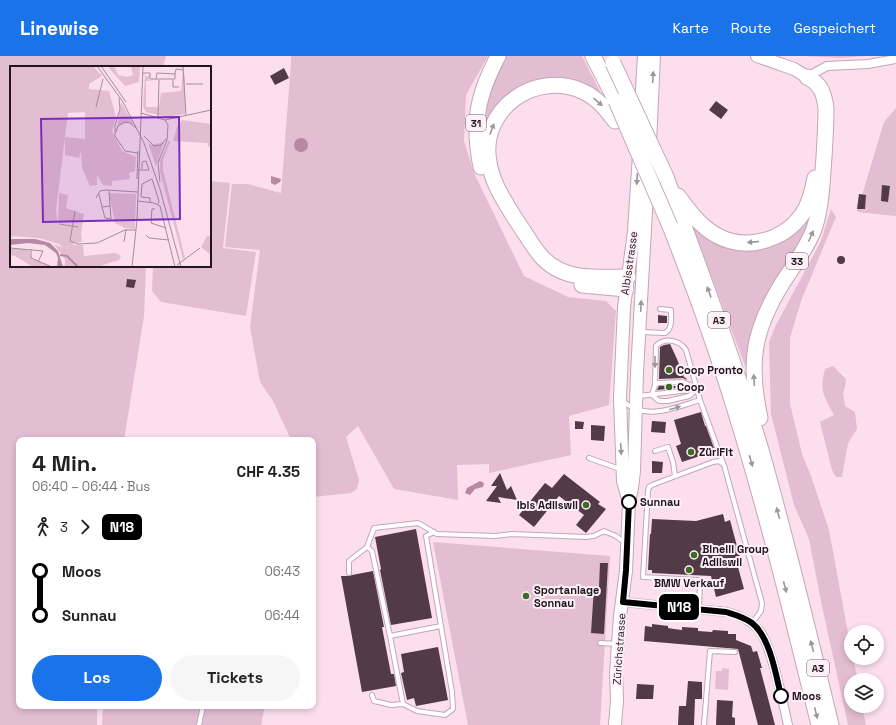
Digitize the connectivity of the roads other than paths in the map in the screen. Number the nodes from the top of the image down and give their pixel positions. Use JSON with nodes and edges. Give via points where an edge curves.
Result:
{"nodes":[{"id":1,"x":498,"y":56,"type":"edge"},
{"id":2,"x":593,"y":56,"type":"edge"},
{"id":3,"x":644,"y":56,"type":"edge"},
{"id":4,"x":654,"y":56,"type":"edge"},
{"id":5,"x":760,"y":56,"type":"edge"},
{"id":6,"x":896,"y":58,"type":"edge"},
{"id":7,"x":612,"y":60,"type":"edge"},
{"id":8,"x":807,"y":77,"type":"junction"},
{"id":9,"x":641,"y":156,"type":"junction"},
{"id":10,"x":670,"y":185,"type":"junction"},
{"id":11,"x":627,"y":283,"type":"junction"},
{"id":12,"x":642,"y":287,"type":"junction"},
{"id":13,"x":660,"y":308,"type":"dead end"},
{"id":14,"x":639,"y":332,"type":"junction"},
{"id":15,"x":655,"y":385,"type":"junction"},
{"id":16,"x":698,"y":389,"type":"junction"},
{"id":17,"x":652,"y":394,"type":"junction"},
{"id":18,"x":636,"y":396,"type":"junction"},
{"id":19,"x":700,"y":400,"type":"junction"},
{"id":20,"x":626,"y":406,"type":"junction"},
{"id":21,"x":628,"y":425,"type":"junction"},
{"id":22,"x":655,"y":451,"type":"dead end"},
{"id":23,"x":589,"y":458,"type":"dead end"},
{"id":24,"x":724,"y":466,"type":"junction"},
{"id":25,"x":624,"y":473,"type":"junction"},
{"id":26,"x":676,"y":476,"type":"junction"},
{"id":27,"x":771,"y":486,"type":"junction"},
{"id":28,"x":434,"y":532,"type":"junction"},
{"id":29,"x":627,"y":545,"type":"junction"},
{"id":30,"x":367,"y":546,"type":"junction"},
{"id":31,"x":349,"y":573,"type":"dead end"},
{"id":32,"x":623,"y":602,"type":"junction"},
{"id":33,"x":699,"y":609,"type":"junction"},
{"id":34,"x":752,"y":623,"type":"junction"},
{"id":35,"x":441,"y":626,"type":"junction"},
{"id":36,"x":390,"y":636,"type":"junction"},
{"id":37,"x":600,"y":643,"type":"dead end"},
{"id":38,"x":618,"y":644,"type":"junction"},
{"id":39,"x":734,"y":652,"type":"dead end"},
{"id":40,"x":372,"y":695,"type":"dead end"},
{"id":41,"x":403,"y":704,"type":"junction"},
{"id":42,"x":202,"y":709,"type":"edge"},
{"id":43,"x":199,"y":725,"type":"edge"},
{"id":44,"x":615,"y":725,"type":"edge"},
{"id":45,"x":704,"y":725,"type":"edge"},
{"id":46,"x":788,"y":725,"type":"edge"},
{"id":47,"x":819,"y":725,"type":"edge"},
{"id":48,"x":831,"y":725,"type":"edge"}],
"edges":[{"from":1,"to":11,"type":"highway","number":"31","via":[[480,96],[476,125],[478,152],[490,192],[528,253],[536,264],[550,275],[575,284]]},
{"from":2,"to":9,"type":"highway","number":"A3","bridge":true},
{"from":3,"to":11,"type":"main road","name":"Albisstrasse","one_way":true,"via":[[635,218]]},
{"from":12,"to":4,"type":"main road","name":"Albisstrasse","one_way":true},
{"from":5,"to":8,"type":"main road","via":[[794,69]]},
{"from":6,"to":8,"type":"street","via":[[868,64],[827,66]]},
{"from":7,"to":10,"type":"highway","number":"A3","bridge":true},
{"from":8,"to":10,"type":"highway","one_way":true,"via":[[818,116],[816,167],[809,201],[803,213],[791,226],[779,235],[760,242],[740,242],[724,238],[699,222]]},
{"from":27,"to":8,"type":"highway","number":"33","one_way":true,"via":[[766,446],[755,395],[754,361],[756,340],[764,316],[806,245],[819,209],[826,108],[818,85]]},
{"from":11,"to":9,"type":"highway","one_way":true,"bridge":true,"via":[[572,275],[551,266],[535,248],[493,179],[488,158],[490,134],[498,115],[514,99],[535,88],[558,85],[582,91],[603,106]]},
{"from":9,"to":47,"type":"highway","number":"A3","one_way":true,"bridge":true,"via":[[717,352],[740,424]]},
{"from":27,"to":10,"type":"highway","number":"A3","one_way":true,"via":[[731,356]]},
{"from":11,"to":12,"type":"main road"},
{"from":11,"to":20,"type":"main road","name":"Albisstrasse","via":[[622,335]]},
{"from":14,"to":12,"type":"main road","name":"Albisstrasse","one_way":true},
{"from":13,"to":14,"type":"lane","via":[[671,310],[671,324],[667,332]]},
{"from":14,"to":18,"type":"main road","name":"Albisstrasse"},
{"from":15,"to":16,"type":"lane","via":[[683,382]]},
{"from":16,"to":15,"type":"lane","one_way":true,"via":[[686,350],[674,341],[660,342],[656,346]]},
{"from":15,"to":17,"type":"lane"},
{"from":16,"to":17,"type":"lane"},
{"from":16,"to":17,"type":"lane","via":[[689,396],[660,402]]},
{"from":16,"to":19,"type":"lane"},
{"from":17,"to":18,"type":"lane"},
{"from":18,"to":20,"type":"main road","name":"Albisstrasse"},
{"from":20,"to":19,"type":"lane","one_way":true,"via":[[644,411],[664,411]]},
{"from":19,"to":24,"type":"lane"},
{"from":20,"to":21,"type":"main road","name":"Albisstrasse"},
{"from":20,"to":21,"type":"main road","name":"Albisstrasse"},
{"from":21,"to":25,"type":"main road","name":"Albisstrasse","one_way":true},
{"from":21,"to":25,"type":"main road","name":"Albisstrasse"},
{"from":22,"to":26,"type":"lane","via":[[668,447]]},
{"from":23,"to":25,"type":"lane"},
{"from":24,"to":26,"type":"lane","via":[[719,461],[713,462]]},
{"from":24,"to":34,"type":"lane","via":[[762,603],[761,611]]},
{"from":25,"to":29,"type":"main road","name":"Zürichstrasse","via":[[629,502]]},
{"from":26,"to":33,"type":"lane","via":[[649,487],[643,577],[698,580]]},
{"from":48,"to":27,"type":"highway","number":"A3","one_way":true},
{"from":28,"to":29,"type":"lane","via":[[586,537],[604,531]]},
{"from":28,"to":30,"type":"lane","via":[[418,523],[374,528]]},
{"from":28,"to":35,"type":"lane","via":[[426,536]]},
{"from":29,"to":32,"type":"main road","name":"Zürichstrasse"},
{"from":30,"to":31,"type":"lane","via":[[349,561]]},
{"from":30,"to":36,"type":"lane","via":[[372,551]]},
{"from":32,"to":33,"type":"street"},
{"from":32,"to":38,"type":"main road","name":"Zürichstrasse"},
{"from":33,"to":34,"type":"street","via":[[736,615]]},
{"from":34,"to":46,"type":"street","via":[[765,641]]},
{"from":35,"to":36,"type":"lane"},
{"from":35,"to":41,"type":"lane","via":[[453,709],[445,715],[417,711]]},
{"from":36,"to":41,"type":"lane"},
{"from":37,"to":38,"type":"lane"},
{"from":38,"to":44,"type":"main road","name":"Zürichstrasse"},
{"from":39,"to":45,"type":"lane","via":[[710,651]]},
{"from":40,"to":41,"type":"lane","via":[[374,701]]},
{"from":42,"to":43,"type":"lane"}]}
